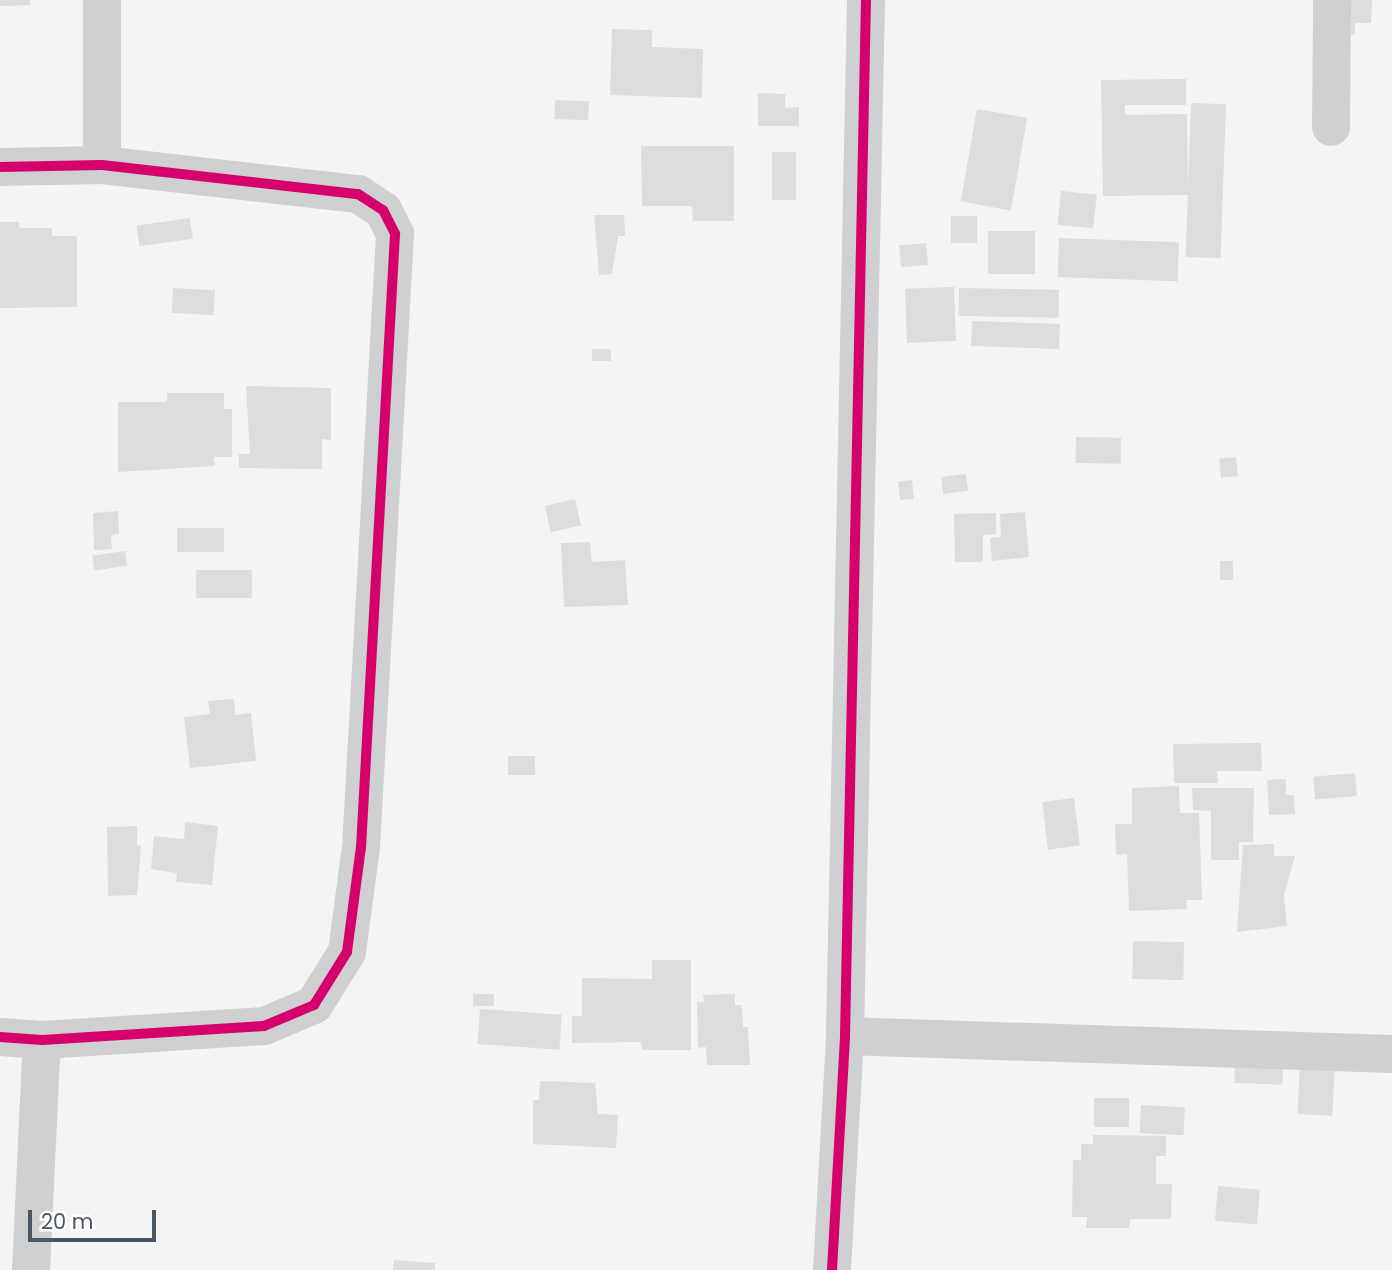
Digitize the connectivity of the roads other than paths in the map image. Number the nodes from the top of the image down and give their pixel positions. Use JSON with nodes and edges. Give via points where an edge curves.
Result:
{"nodes":[{"id":1,"x":102,"y":0,"type":"edge"},
{"id":2,"x":866,"y":0,"type":"edge"},
{"id":3,"x":1332,"y":0,"type":"edge"},
{"id":4,"x":1331,"y":127,"type":"dead end"},
{"id":5,"x":102,"y":165,"type":"junction"},
{"id":6,"x":0,"y":167,"type":"edge"},
{"id":7,"x":845,"y":1036,"type":"junction"},
{"id":8,"x":0,"y":1037,"type":"edge"},
{"id":9,"x":42,"y":1040,"type":"junction"},
{"id":10,"x":1392,"y":1054,"type":"edge"},
{"id":11,"x":31,"y":1270,"type":"edge"},
{"id":12,"x":832,"y":1270,"type":"edge"}],
"edges":[{"from":1,"to":5,"type":"street"},
{"from":2,"to":7,"type":"street"},
{"from":3,"to":4,"type":"street"},
{"from":5,"to":6,"type":"street"},
{"from":5,"to":9,"type":"street","via":[[358,194],[383,210],[395,234],[361,847],[347,952],[314,1005],[264,1026]]},
{"from":7,"to":10,"type":"street"},
{"from":7,"to":12,"type":"street"},
{"from":8,"to":9,"type":"street"},
{"from":9,"to":11,"type":"street"}]}
